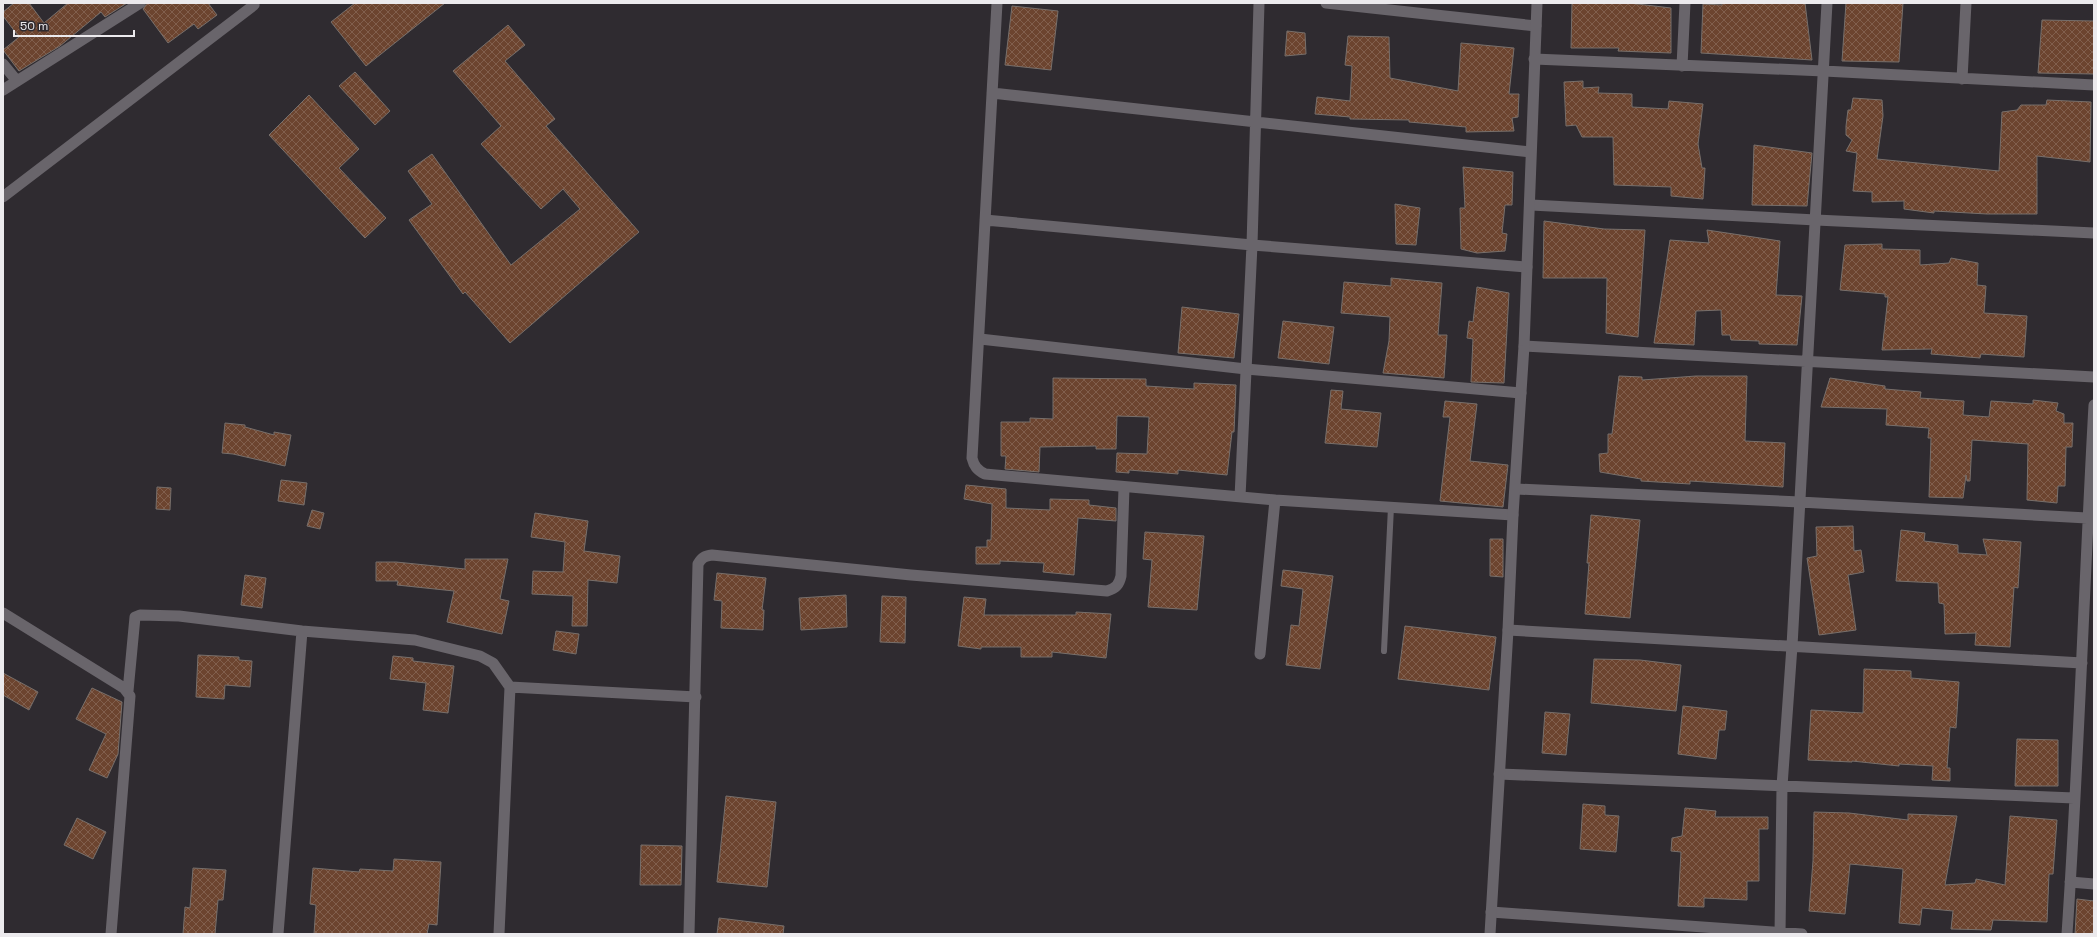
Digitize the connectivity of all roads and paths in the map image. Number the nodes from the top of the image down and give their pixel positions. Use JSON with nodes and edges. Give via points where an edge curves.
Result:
{"nodes":[{"id":1,"x":140,"y":3,"type":"edge"},
{"id":2,"x":253,"y":3,"type":"edge"},
{"id":3,"x":997,"y":3,"type":"edge"},
{"id":4,"x":1259,"y":3,"type":"edge"},
{"id":5,"x":1326,"y":3,"type":"edge"},
{"id":6,"x":1537,"y":3,"type":"edge"},
{"id":7,"x":1685,"y":3,"type":"edge"},
{"id":8,"x":1827,"y":3,"type":"edge"},
{"id":9,"x":1966,"y":3,"type":"edge"},
{"id":10,"x":1536,"y":26,"type":"junction"},
{"id":11,"x":1534,"y":59,"type":"junction"},
{"id":12,"x":3,"y":64,"type":"edge"},
{"id":13,"x":1682,"y":66,"type":"junction"},
{"id":14,"x":1824,"y":71,"type":"junction"},
{"id":15,"x":1962,"y":79,"type":"junction"},
{"id":16,"x":17,"y":81,"type":"junction"},
{"id":17,"x":2094,"y":85,"type":"edge"},
{"id":18,"x":3,"y":90,"type":"edge"},
{"id":19,"x":992,"y":93,"type":"junction"},
{"id":20,"x":1256,"y":122,"type":"junction"},
{"id":21,"x":1530,"y":152,"type":"junction"},
{"id":22,"x":3,"y":197,"type":"edge"},
{"id":23,"x":1531,"y":205,"type":"junction"},
{"id":24,"x":985,"y":220,"type":"junction"},
{"id":25,"x":1816,"y":220,"type":"junction"},
{"id":26,"x":2094,"y":232,"type":"edge"},
{"id":27,"x":1252,"y":245,"type":"junction"},
{"id":28,"x":1527,"y":267,"type":"junction"},
{"id":29,"x":980,"y":339,"type":"junction"},
{"id":30,"x":1524,"y":346,"type":"junction"},
{"id":31,"x":1807,"y":362,"type":"junction"},
{"id":32,"x":1246,"y":369,"type":"junction"},
{"id":33,"x":2094,"y":377,"type":"edge"},
{"id":34,"x":1521,"y":393,"type":"junction"},
{"id":35,"x":2094,"y":405,"type":"edge"},
{"id":36,"x":2093,"y":434,"type":"edge"},
{"id":37,"x":1124,"y":488,"type":"junction"},
{"id":38,"x":1516,"y":489,"type":"junction"},
{"id":39,"x":1240,"y":497,"type":"junction"},
{"id":40,"x":1276,"y":500,"type":"junction"},
{"id":41,"x":1800,"y":502,"type":"junction"},
{"id":42,"x":1391,"y":507,"type":"junction"},
{"id":43,"x":1513,"y":515,"type":"junction"},
{"id":44,"x":2087,"y":518,"type":"junction"},
{"id":45,"x":2090,"y":612,"type":"edge"},
{"id":46,"x":3,"y":613,"type":"edge"},
{"id":47,"x":1508,"y":630,"type":"junction"},
{"id":48,"x":302,"y":631,"type":"junction"},
{"id":49,"x":1792,"y":646,"type":"junction"},
{"id":50,"x":1384,"y":651,"type":"dead end"},
{"id":51,"x":1260,"y":654,"type":"dead end"},
{"id":52,"x":2082,"y":663,"type":"junction"},
{"id":53,"x":510,"y":686,"type":"junction"},
{"id":54,"x":128,"y":691,"type":"junction"},
{"id":55,"x":696,"y":697,"type":"junction"},
{"id":56,"x":1499,"y":774,"type":"junction"},
{"id":57,"x":1782,"y":786,"type":"junction"},
{"id":58,"x":2074,"y":798,"type":"junction"},
{"id":59,"x":2070,"y":882,"type":"junction"},
{"id":60,"x":2094,"y":884,"type":"edge"},
{"id":61,"x":1491,"y":912,"type":"junction"},
{"id":62,"x":110,"y":934,"type":"edge"},
{"id":63,"x":278,"y":934,"type":"edge"},
{"id":64,"x":499,"y":934,"type":"edge"},
{"id":65,"x":689,"y":934,"type":"edge"},
{"id":66,"x":1490,"y":934,"type":"edge"},
{"id":67,"x":1780,"y":934,"type":"edge"},
{"id":68,"x":1802,"y":934,"type":"edge"},
{"id":69,"x":2067,"y":934,"type":"edge"}],
"edges":[{"from":1,"to":16,"type":"street"},
{"from":2,"to":22,"type":"street","via":[[254,5]]},
{"from":3,"to":19,"type":"street"},
{"from":4,"to":20,"type":"street"},
{"from":5,"to":10,"type":"street"},
{"from":6,"to":10,"type":"street"},
{"from":7,"to":13,"type":"street"},
{"from":8,"to":14,"type":"street"},
{"from":9,"to":15,"type":"street"},
{"from":10,"to":11,"type":"street"},
{"from":11,"to":13,"type":"street"},
{"from":11,"to":21,"type":"street"},
{"from":12,"to":16,"type":"street"},
{"from":13,"to":14,"type":"street"},
{"from":14,"to":15,"type":"street"},
{"from":14,"to":25,"type":"street"},
{"from":15,"to":17,"type":"street"},
{"from":16,"to":18,"type":"street"},
{"from":19,"to":20,"type":"street"},
{"from":19,"to":24,"type":"street"},
{"from":20,"to":21,"type":"street"},
{"from":20,"to":27,"type":"street"},
{"from":21,"to":23,"type":"street"},
{"from":23,"to":25,"type":"street"},
{"from":23,"to":28,"type":"street"},
{"from":24,"to":27,"type":"street"},
{"from":24,"to":29,"type":"street"},
{"from":25,"to":26,"type":"street"},
{"from":25,"to":31,"type":"street"},
{"from":27,"to":28,"type":"street"},
{"from":27,"to":32,"type":"street"},
{"from":28,"to":30,"type":"street"},
{"from":29,"to":32,"type":"street"},
{"from":29,"to":37,"type":"street","via":[[972,458],[978,470],[985,474]]},
{"from":30,"to":31,"type":"street"},
{"from":30,"to":34,"type":"street"},
{"from":31,"to":33,"type":"street"},
{"from":31,"to":41,"type":"street"},
{"from":32,"to":34,"type":"street"},
{"from":32,"to":39,"type":"street"},
{"from":34,"to":38,"type":"street"},
{"from":35,"to":36,"type":"street"},
{"from":36,"to":44,"type":"street"},
{"from":37,"to":39,"type":"street"},
{"from":37,"to":55,"type":"street","via":[[1121,576],[1119,584],[1107,591],[705,556],[698,564]]},
{"from":38,"to":41,"type":"street"},
{"from":38,"to":43,"type":"street"},
{"from":39,"to":40,"type":"street"},
{"from":40,"to":42,"type":"street"},
{"from":40,"to":51,"type":"street"},
{"from":41,"to":44,"type":"street"},
{"from":41,"to":49,"type":"street"},
{"from":42,"to":43,"type":"street"},
{"from":42,"to":50,"type":"lane"},
{"from":43,"to":47,"type":"street"},
{"from":44,"to":45,"type":"street"},
{"from":45,"to":52,"type":"street"},
{"from":46,"to":54,"type":"street"},
{"from":47,"to":49,"type":"street"},
{"from":47,"to":56,"type":"street"},
{"from":48,"to":53,"type":"street","via":[[415,640],[480,656],[493,662]]},
{"from":48,"to":54,"type":"street","via":[[179,616],[137,615]]},
{"from":48,"to":63,"type":"street"},
{"from":49,"to":52,"type":"street"},
{"from":49,"to":57,"type":"street"},
{"from":52,"to":58,"type":"street"},
{"from":53,"to":55,"type":"street"},
{"from":53,"to":64,"type":"street"},
{"from":54,"to":62,"type":"street","via":[[130,699]]},
{"from":55,"to":65,"type":"street"},
{"from":56,"to":57,"type":"street"},
{"from":56,"to":61,"type":"street"},
{"from":57,"to":58,"type":"street"},
{"from":57,"to":67,"type":"street"},
{"from":58,"to":59,"type":"street"},
{"from":59,"to":60,"type":"street"},
{"from":59,"to":69,"type":"street"},
{"from":61,"to":66,"type":"street"},
{"from":61,"to":67,"type":"street"},
{"from":67,"to":68,"type":"street"}]}
